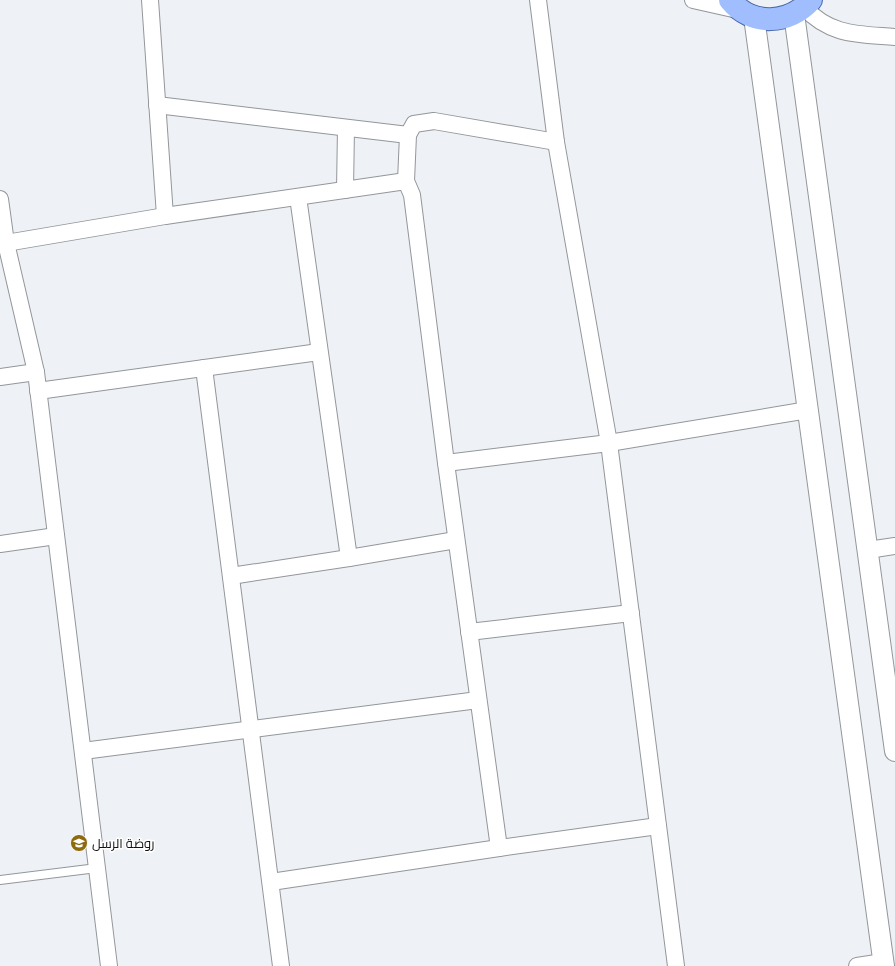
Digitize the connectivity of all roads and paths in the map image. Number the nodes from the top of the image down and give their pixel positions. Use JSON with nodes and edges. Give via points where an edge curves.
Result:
{"nodes":[{"id":1,"x":150,"y":0,"type":"edge"},
{"id":2,"x":538,"y":0,"type":"edge"},
{"id":3,"x":693,"y":0,"type":"edge"},
{"id":4,"x":803,"y":7,"type":"edge"},
{"id":5,"x":743,"y":10,"type":"edge"},
{"id":6,"x":895,"y":37,"type":"edge"},
{"id":7,"x":157,"y":105,"type":"junction"},
{"id":8,"x":346,"y":128,"type":"junction"},
{"id":9,"x":408,"y":135,"type":"junction"},
{"id":10,"x":556,"y":142,"type":"junction"},
{"id":11,"x":406,"y":181,"type":"junction"},
{"id":12,"x":345,"y":190,"type":"junction"},
{"id":13,"x":298,"y":197,"type":"junction"},
{"id":14,"x":0,"y":199,"type":"edge"},
{"id":15,"x":165,"y":216,"type":"junction"},
{"id":16,"x":6,"y":243,"type":"junction"},
{"id":17,"x":319,"y":352,"type":"junction"},
{"id":18,"x":204,"y":368,"type":"junction"},
{"id":19,"x":36,"y":372,"type":"junction"},
{"id":20,"x":0,"y":377,"type":"edge"},
{"id":21,"x":38,"y":391,"type":"junction"},
{"id":22,"x":808,"y":410,"type":"junction"},
{"id":23,"x":609,"y":443,"type":"junction"},
{"id":24,"x":446,"y":463,"type":"junction"},
{"id":25,"x":56,"y":536,"type":"junction"},
{"id":26,"x":456,"y":540,"type":"junction"},
{"id":27,"x":0,"y":544,"type":"edge"},
{"id":28,"x":895,"y":546,"type":"edge"},
{"id":29,"x":868,"y":550,"type":"junction"},
{"id":30,"x":349,"y":558,"type":"junction"},
{"id":31,"x":231,"y":576,"type":"junction"},
{"id":32,"x":631,"y":613,"type":"junction"},
{"id":33,"x":469,"y":632,"type":"junction"},
{"id":34,"x":478,"y":700,"type":"junction"},
{"id":35,"x":892,"y":705,"type":"edge"},
{"id":36,"x":251,"y":730,"type":"junction"},
{"id":37,"x":82,"y":751,"type":"junction"},
{"id":38,"x":895,"y":751,"type":"edge"},
{"id":39,"x":658,"y":826,"type":"junction"},
{"id":40,"x":499,"y":848,"type":"junction"},
{"id":41,"x":97,"y":868,"type":"junction"},
{"id":42,"x":0,"y":880,"type":"edge"},
{"id":43,"x":271,"y":882,"type":"junction"},
{"id":44,"x":884,"y":964,"type":"edge"},
{"id":45,"x":109,"y":966,"type":"edge"},
{"id":46,"x":281,"y":966,"type":"edge"},
{"id":47,"x":676,"y":966,"type":"edge"},
{"id":48,"x":858,"y":966,"type":"edge"}],
"edges":[{"from":1,"to":7,"type":"street"},
{"from":2,"to":10,"type":"street"},
{"from":3,"to":5,"type":"street"},
{"from":4,"to":5,"type":"main road","via":[[785,18],[774,19]]},
{"from":4,"to":6,"type":"street","via":[[821,23],[834,29]]},
{"from":4,"to":29,"type":"street"},
{"from":5,"to":22,"type":"street"},
{"from":7,"to":8,"type":"street"},
{"from":7,"to":15,"type":"street"},
{"from":8,"to":9,"type":"street"},
{"from":8,"to":12,"type":"street"},
{"from":9,"to":10,"type":"street","via":[[414,124],[434,121]]},
{"from":9,"to":11,"type":"street"},
{"from":10,"to":23,"type":"street"},
{"from":11,"to":12,"type":"street"},
{"from":11,"to":24,"type":"street","via":[[412,195]]},
{"from":12,"to":13,"type":"street"},
{"from":13,"to":15,"type":"street"},
{"from":13,"to":17,"type":"street"},
{"from":14,"to":16,"type":"street"},
{"from":15,"to":16,"type":"street"},
{"from":16,"to":19,"type":"street"},
{"from":17,"to":18,"type":"street"},
{"from":17,"to":30,"type":"street"},
{"from":18,"to":21,"type":"street"},
{"from":18,"to":31,"type":"street"},
{"from":19,"to":20,"type":"street"},
{"from":19,"to":21,"type":"street"},
{"from":21,"to":25,"type":"street"},
{"from":22,"to":23,"type":"street"},
{"from":22,"to":44,"type":"street"},
{"from":23,"to":24,"type":"street"},
{"from":23,"to":32,"type":"street"},
{"from":24,"to":26,"type":"street"},
{"from":25,"to":27,"type":"street"},
{"from":25,"to":37,"type":"street"},
{"from":26,"to":30,"type":"street"},
{"from":26,"to":33,"type":"street"},
{"from":28,"to":29,"type":"street"},
{"from":29,"to":35,"type":"street"},
{"from":30,"to":31,"type":"street"},
{"from":31,"to":36,"type":"street"},
{"from":32,"to":33,"type":"street"},
{"from":32,"to":39,"type":"street"},
{"from":33,"to":34,"type":"street"},
{"from":34,"to":36,"type":"street"},
{"from":34,"to":40,"type":"street"},
{"from":35,"to":38,"type":"street"},
{"from":36,"to":37,"type":"street"},
{"from":36,"to":43,"type":"street"},
{"from":37,"to":41,"type":"street"},
{"from":39,"to":40,"type":"street"},
{"from":39,"to":47,"type":"street"},
{"from":40,"to":43,"type":"street"},
{"from":41,"to":42,"type":"lane"},
{"from":41,"to":45,"type":"street"},
{"from":43,"to":46,"type":"street"},
{"from":44,"to":48,"type":"street"}]}
